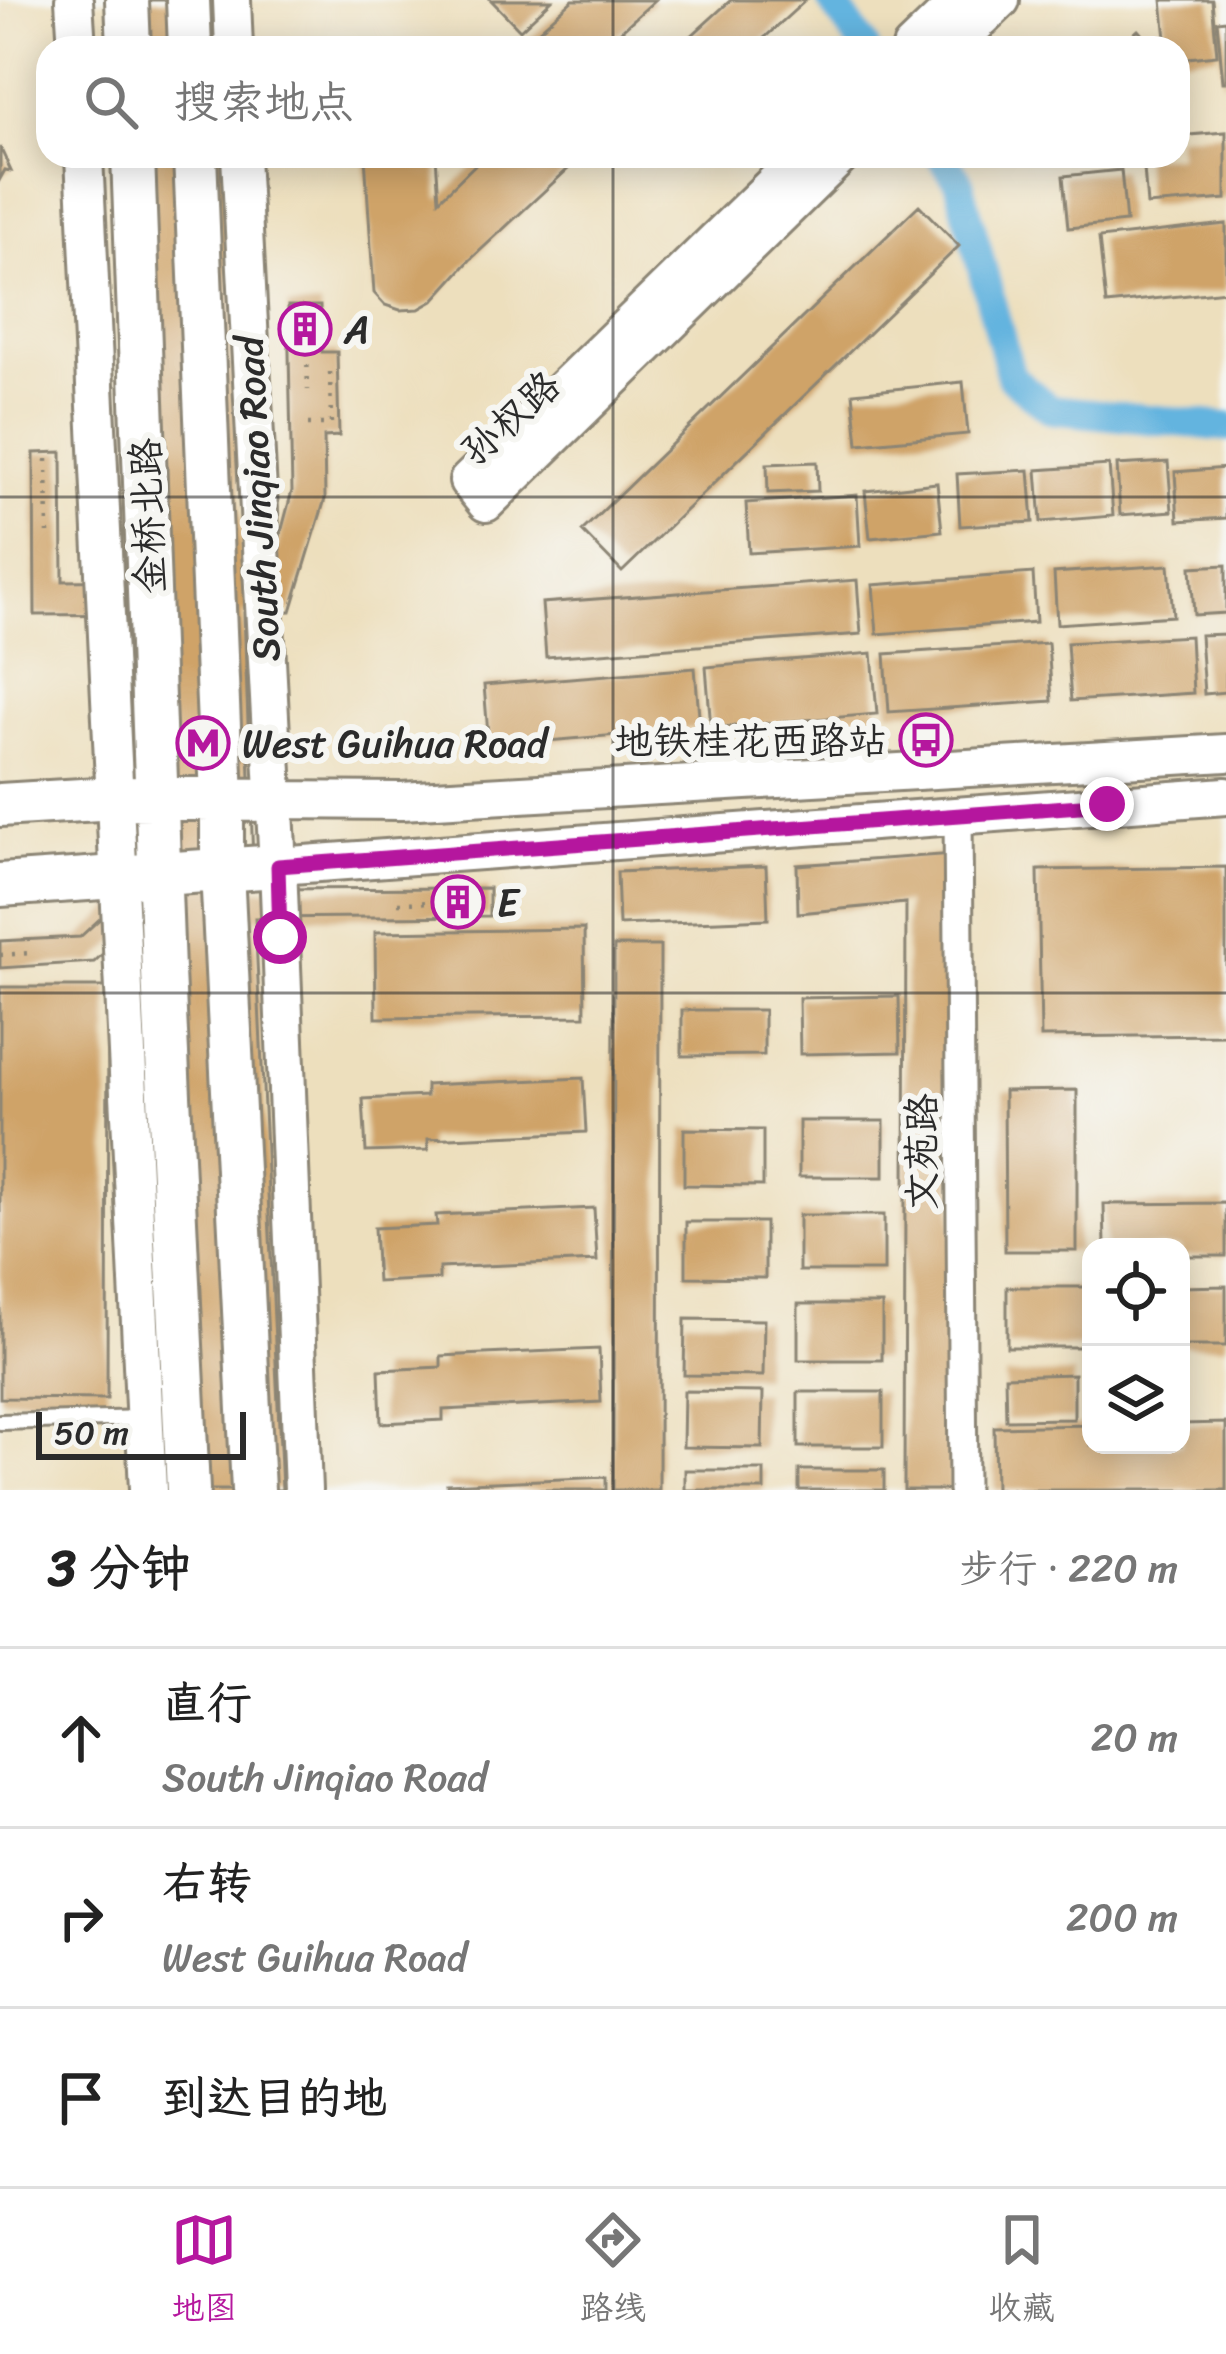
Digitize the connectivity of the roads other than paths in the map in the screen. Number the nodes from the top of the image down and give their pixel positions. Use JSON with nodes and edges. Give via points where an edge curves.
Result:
{"nodes":[{"id":1,"x":74,"y":0,"type":"edge"},
{"id":2,"x":127,"y":0,"type":"edge"},
{"id":3,"x":188,"y":0,"type":"edge"},
{"id":4,"x":232,"y":0,"type":"edge"},
{"id":5,"x":1001,"y":0,"type":"edge"},
{"id":6,"x":958,"y":1,"type":"edge"},
{"id":7,"x":76,"y":36,"type":"edge"},
{"id":8,"x":128,"y":36,"type":"edge"},
{"id":9,"x":190,"y":36,"type":"edge"},
{"id":10,"x":234,"y":36,"type":"edge"},
{"id":11,"x":940,"y":36,"type":"edge"},
{"id":12,"x":947,"y":36,"type":"edge"},
{"id":13,"x":86,"y":168,"type":"edge"},
{"id":14,"x":133,"y":168,"type":"edge"},
{"id":15,"x":196,"y":168,"type":"edge"},
{"id":16,"x":241,"y":168,"type":"edge"},
{"id":17,"x":790,"y":168,"type":"edge"},
{"id":18,"x":829,"y":168,"type":"edge"},
{"id":19,"x":1226,"y":753,"type":"edge"},
{"id":20,"x":1226,"y":796,"type":"edge"},
{"id":21,"x":115,"y":798,"type":"junction"},
{"id":22,"x":158,"y":798,"type":"junction"},
{"id":23,"x":222,"y":798,"type":"junction"},
{"id":24,"x":272,"y":800,"type":"junction"},
{"id":25,"x":0,"y":806,"type":"edge"},
{"id":26,"x":958,"y":814,"type":"junction"},
{"id":27,"x":278,"y":866,"type":"junction"},
{"id":28,"x":222,"y":871,"type":"junction"},
{"id":29,"x":140,"y":876,"type":"junction"},
{"id":30,"x":0,"y":885,"type":"edge"},
{"id":31,"x":145,"y":1418,"type":"junction"},
{"id":32,"x":0,"y":1422,"type":"edge"},
{"id":33,"x":148,"y":1490,"type":"edge"},
{"id":34,"x":188,"y":1490,"type":"edge"},
{"id":35,"x":253,"y":1490,"type":"edge"},
{"id":36,"x":302,"y":1490,"type":"edge"},
{"id":37,"x":963,"y":1490,"type":"edge"}],
"edges":[{"from":1,"to":7,"type":"main road"},
{"from":2,"to":8,"type":"main road"},
{"from":3,"to":9,"type":"main road"},
{"from":4,"to":10,"type":"main road"},
{"from":5,"to":12,"type":"main road"},
{"from":6,"to":11,"type":"main road"},
{"from":13,"to":21,"type":"main road","name":"金桥北路"},
{"from":14,"to":22,"type":"main road","name":"金桥北路"},
{"from":15,"to":23,"type":"main road","name":"金桥北路"},
{"from":16,"to":24,"type":"main road","name":"South Jinqiao Road"},
{"from":17,"to":18,"type":"main road","name":"孙权路","via":[[468,481],[487,503]]},
{"from":19,"to":24,"type":"main road","via":[[401,801]]},
{"from":20,"to":26,"type":"main road"},
{"from":21,"to":22,"type":"main road"},
{"from":21,"to":25,"type":"main road"},
{"from":21,"to":29,"type":"main road"},
{"from":22,"to":23,"type":"main road"},
{"from":22,"to":29,"type":"main road","name":"金桥北路"},
{"from":23,"to":24,"type":"main road"},
{"from":23,"to":28,"type":"main road","name":"金桥北路"},
{"from":24,"to":27,"type":"main road","name":"South Jinqiao Road"},
{"from":26,"to":27,"type":"main road"},
{"from":26,"to":37,"type":"street","name":"文苑路"},
{"from":27,"to":28,"type":"main road"},
{"from":27,"to":36,"type":"main road","name":"South Jinqiao Road"},
{"from":28,"to":29,"type":"main road"},
{"from":28,"to":35,"type":"main road"},
{"from":29,"to":30,"type":"main road"},
{"from":29,"to":31,"type":"main road"},
{"from":29,"to":34,"type":"main road","via":[[163,971]]},
{"from":31,"to":32,"type":"lane"},
{"from":31,"to":33,"type":"main road"}]}
